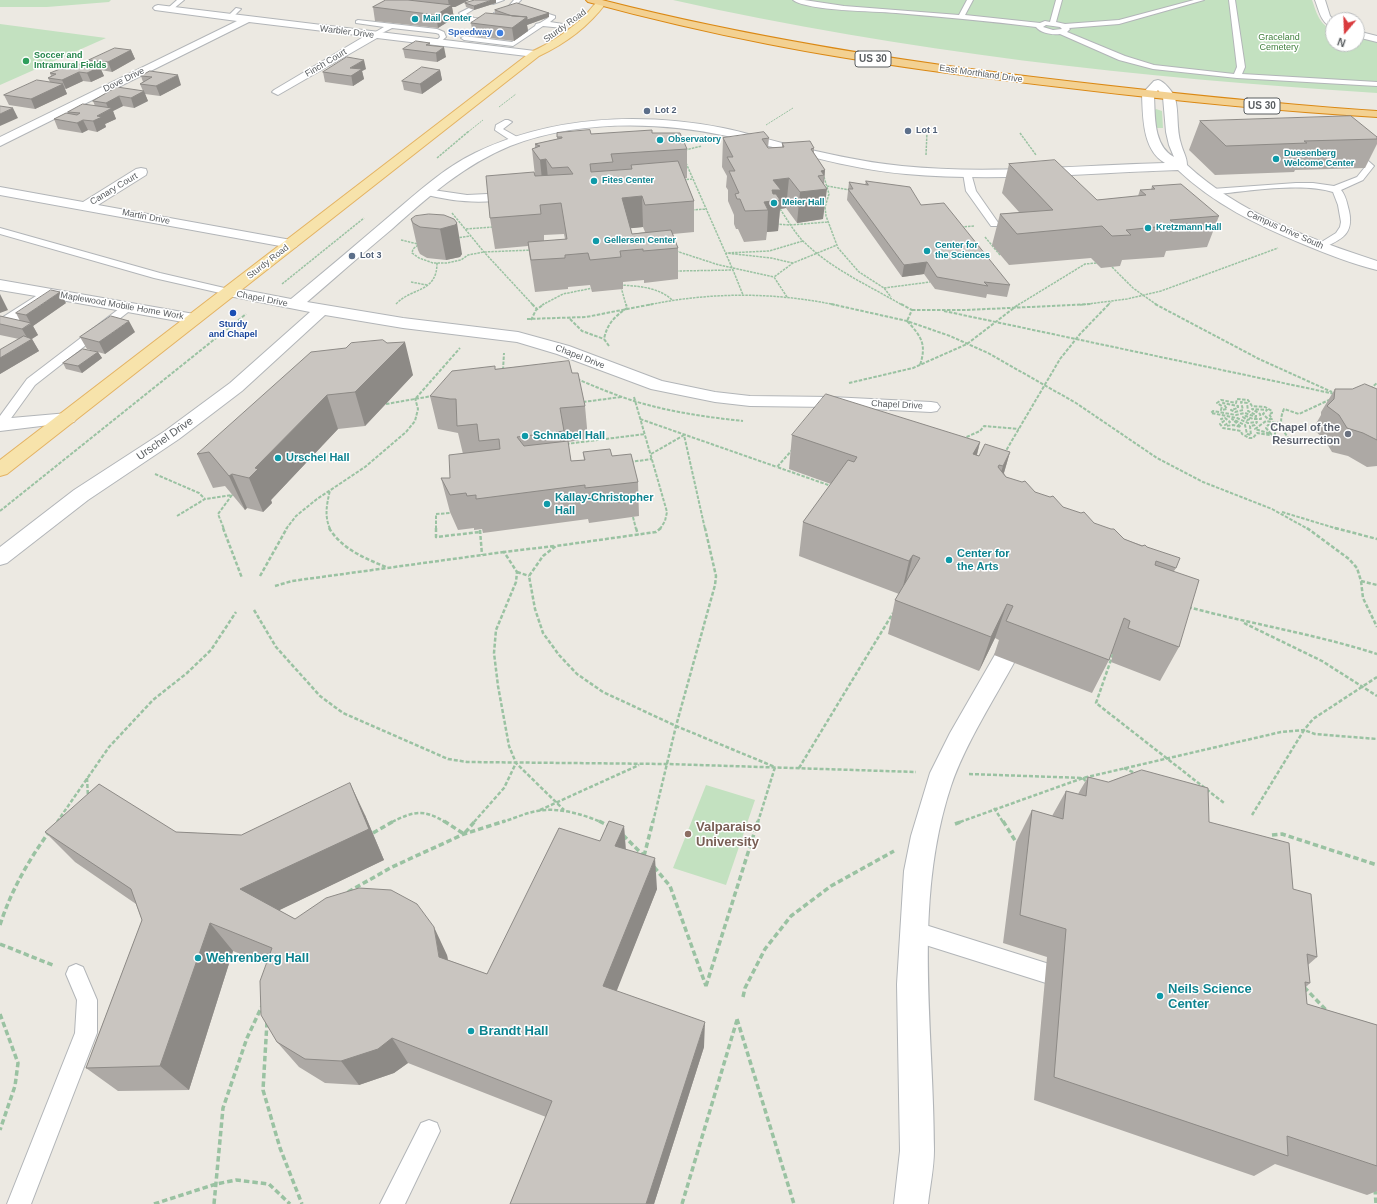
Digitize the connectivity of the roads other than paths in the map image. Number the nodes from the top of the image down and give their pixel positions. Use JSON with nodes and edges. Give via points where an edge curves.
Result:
{"nodes":[{"id":1,"x":181,"y":0,"type":"edge"},
{"id":2,"x":501,"y":0,"type":"edge"},
{"id":3,"x":591,"y":0,"type":"edge"},
{"id":4,"x":796,"y":0,"type":"edge"},
{"id":5,"x":970,"y":0,"type":"edge"},
{"id":6,"x":1059,"y":0,"type":"edge"},
{"id":7,"x":1201,"y":0,"type":"edge"},
{"id":8,"x":1232,"y":0,"type":"edge"},
{"id":9,"x":1320,"y":0,"type":"edge"},
{"id":10,"x":603,"y":1,"type":"edge"},
{"id":11,"x":493,"y":2,"type":"edge"},
{"id":12,"x":516,"y":2,"type":"edge"},
{"id":13,"x":158,"y":8,"type":"dead end"},
{"id":14,"x":170,"y":9,"type":"junction"},
{"id":15,"x":238,"y":9,"type":"dead end"},
{"id":16,"x":471,"y":9,"type":"edge"},
{"id":17,"x":1325,"y":14,"type":"edge"},
{"id":18,"x":230,"y":17,"type":"junction"},
{"id":19,"x":961,"y":17,"type":"junction"},
{"id":20,"x":248,"y":19,"type":"junction"},
{"id":21,"x":358,"y":22,"type":"dead end"},
{"id":22,"x":489,"y":22,"type":"junction"},
{"id":23,"x":504,"y":23,"type":"edge"},
{"id":24,"x":1053,"y":23,"type":"junction"},
{"id":25,"x":540,"y":25,"type":"junction"},
{"id":26,"x":1039,"y":25,"type":"junction"},
{"id":27,"x":390,"y":26,"type":"junction"},
{"id":28,"x":528,"y":26,"type":"edge"},
{"id":29,"x":561,"y":28,"type":"junction"},
{"id":30,"x":1063,"y":29,"type":"junction"},
{"id":31,"x":374,"y":35,"type":"junction"},
{"id":32,"x":1365,"y":36,"type":"edge"},
{"id":33,"x":464,"y":38,"type":"junction"},
{"id":34,"x":1377,"y":39,"type":"edge"},
{"id":35,"x":437,"y":43,"type":"junction"},
{"id":36,"x":454,"y":45,"type":"junction"},
{"id":37,"x":535,"y":54,"type":"junction"},
{"id":38,"x":1237,"y":76,"type":"junction"},
{"id":39,"x":1143,"y":82,"type":"dead end"},
{"id":40,"x":1158,"y":83,"type":"junction"},
{"id":41,"x":1377,"y":84,"type":"edge"},
{"id":42,"x":1174,"y":85,"type":"dead end"},
{"id":43,"x":278,"y":92,"type":"dead end"},
{"id":44,"x":1148,"y":94,"type":"junction"},
{"id":45,"x":1169,"y":97,"type":"junction"},
{"id":46,"x":1377,"y":114,"type":"edge"},
{"id":47,"x":508,"y":122,"type":"dead end"},
{"id":48,"x":516,"y":140,"type":"junction"},
{"id":49,"x":0,"y":142,"type":"edge"},
{"id":50,"x":1354,"y":153,"type":"edge"},
{"id":51,"x":1181,"y":166,"type":"junction"},
{"id":52,"x":141,"y":172,"type":"dead end"},
{"id":53,"x":967,"y":173,"type":"junction"},
{"id":54,"x":1335,"y":189,"type":"junction"},
{"id":55,"x":0,"y":191,"type":"edge"},
{"id":56,"x":426,"y":192,"type":"junction"},
{"id":57,"x":1212,"y":192,"type":"junction"},
{"id":58,"x":514,"y":195,"type":"edge"},
{"id":59,"x":86,"y":206,"type":"junction"},
{"id":60,"x":994,"y":224,"type":"dead end"},
{"id":61,"x":0,"y":231,"type":"edge"},
{"id":62,"x":291,"y":244,"type":"junction"},
{"id":63,"x":1320,"y":246,"type":"junction"},
{"id":64,"x":1377,"y":266,"type":"edge"},
{"id":65,"x":0,"y":286,"type":"edge"},
{"id":66,"x":229,"y":292,"type":"junction"},
{"id":67,"x":50,"y":294,"type":"junction"},
{"id":68,"x":294,"y":305,"type":"junction"},
{"id":69,"x":128,"y":307,"type":"junction"},
{"id":70,"x":322,"y":310,"type":"junction"},
{"id":71,"x":194,"y":320,"type":"junction"},
{"id":72,"x":0,"y":326,"type":"edge"},
{"id":73,"x":931,"y":407,"type":"dead end"},
{"id":74,"x":68,"y":418,"type":"junction"},
{"id":75,"x":0,"y":425,"type":"edge"},
{"id":76,"x":0,"y":470,"type":"edge"},
{"id":77,"x":0,"y":558,"type":"edge"},
{"id":78,"x":1004,"y":659,"type":"dead end"},
{"id":79,"x":916,"y":932,"type":"junction"},
{"id":80,"x":1046,"y":973,"type":"dead end"},
{"id":81,"x":76,"y":974,"type":"road end"},
{"id":82,"x":429,"y":1131,"type":"dead end"},
{"id":83,"x":19,"y":1204,"type":"edge"},
{"id":84,"x":392,"y":1204,"type":"edge"},
{"id":85,"x":911,"y":1204,"type":"edge"}],
"edges":[{"from":1,"to":14,"type":"lane"},
{"from":2,"to":11,"type":"lane"},
{"from":3,"to":10,"type":"highway","name":"East Morthland Drive","number":"US 30"},
{"from":4,"to":19,"type":"lane","via":[[824,6],[886,8]]},
{"from":5,"to":19,"type":"lane"},
{"from":6,"to":24,"type":"lane"},
{"from":7,"to":30,"type":"lane","via":[[1119,22]]},
{"from":8,"to":38,"type":"lane","via":[[1241,67]]},
{"from":9,"to":17,"type":"street"},
{"from":10,"to":29,"type":"main road","name":"Sturdy Road","via":[[584,10]]},
{"from":10,"to":37,"type":"main road","name":"Sturdy Road","via":[[595,13],[550,48]]},
{"from":10,"to":44,"type":"highway","name":"East Morthland Drive","number":"US 30","via":[[718,30],[849,55],[996,77]]},
{"from":12,"to":22,"type":"lane","via":[[495,14]]},
{"from":12,"to":25,"type":"lane","via":[[553,17]]},
{"from":13,"to":14,"type":"street","name":"Warbler Drive"},
{"from":14,"to":18,"type":"street","name":"Warbler Drive"},
{"from":15,"to":18,"type":"lane"},
{"from":16,"to":22,"type":"lane","via":[[462,13],[464,17]]},
{"from":18,"to":20,"type":"street","name":"Warbler Drive"},
{"from":19,"to":26,"type":"lane"},
{"from":20,"to":31,"type":"street","name":"Warbler Drive"},
{"from":20,"to":49,"type":"street","name":"Dove Drive"},
{"from":21,"to":27,"type":"lane"},
{"from":22,"to":23,"type":"lane"},
{"from":22,"to":33,"type":"lane"},
{"from":24,"to":26,"type":"lane"},
{"from":24,"to":30,"type":"lane"},
{"from":25,"to":28,"type":"lane"},
{"from":25,"to":29,"type":"lane","via":[[543,28]]},
{"from":25,"to":33,"type":"lane","via":[[513,44]]},
{"from":26,"to":30,"type":"lane","via":[[1038,27],[1044,30]]},
{"from":27,"to":31,"type":"lane"},
{"from":27,"to":35,"type":"lane","via":[[437,31],[442,33],[443,37]]},
{"from":29,"to":37,"type":"main road","name":"Sturdy Road","via":[[537,46]]},
{"from":30,"to":38,"type":"lane","via":[[1122,58],[1144,65],[1177,71]]},
{"from":31,"to":35,"type":"street","name":"Warbler Drive"},
{"from":31,"to":43,"type":"street","name":"Finch Court"},
{"from":32,"to":34,"type":"street"},
{"from":33,"to":36,"type":"lane"},
{"from":35,"to":36,"type":"street","name":"Warbler Drive"},
{"from":36,"to":37,"type":"street","name":"Warbler Drive"},
{"from":37,"to":62,"type":"main road","name":"Sturdy Road"},
{"from":38,"to":41,"type":"lane"},
{"from":39,"to":40,"type":"highway"},
{"from":40,"to":42,"type":"highway"},
{"from":40,"to":44,"type":"street"},
{"from":40,"to":45,"type":"street"},
{"from":44,"to":45,"type":"highway","name":"East Morthland Drive","number":"US 30"},
{"from":44,"to":51,"type":"street","name":"Campus Drive South","via":[[1152,137],[1166,158]]},
{"from":45,"to":46,"type":"highway","name":"East Morthland Drive","number":"US 30"},
{"from":45,"to":51,"type":"street","via":[[1172,132],[1181,158]]},
{"from":47,"to":48,"type":"lane","via":[[499,127],[499,130]]},
{"from":48,"to":53,"type":"street","via":[[590,124],[674,124],[722,131],[837,160],[904,170]]},
{"from":48,"to":56,"type":"street","via":[[481,154],[460,166]]},
{"from":50,"to":54,"type":"lane","via":[[1370,166],[1368,171],[1358,180]]},
{"from":51,"to":53,"type":"street"},
{"from":51,"to":57,"type":"street","name":"Campus Drive South"},
{"from":52,"to":59,"type":"street","name":"Canary Court"},
{"from":53,"to":60,"type":"lane","via":[[971,191]]},
{"from":54,"to":57,"type":"lane","via":[[1314,185]]},
{"from":54,"to":63,"type":"lane","via":[[1339,193],[1346,227],[1342,234]]},
{"from":55,"to":59,"type":"street","name":"Martin Drive"},
{"from":56,"to":58,"type":"lane","via":[[452,198],[485,199]]},
{"from":56,"to":68,"type":"street"},
{"from":57,"to":63,"type":"street","name":"Campus Drive South","via":[[1267,224]]},
{"from":59,"to":62,"type":"street","name":"Martin Drive"},
{"from":61,"to":66,"type":"lane","via":[[158,276]]},
{"from":62,"to":66,"type":"main road","name":"Sturdy Road"},
{"from":63,"to":64,"type":"street","name":"Campus Drive South"},
{"from":65,"to":67,"type":"street","name":"Maplewood Mobile Home Work"},
{"from":66,"to":68,"type":"street","name":"Chapel Drive"},
{"from":66,"to":71,"type":"main road","name":"Sturdy Road"},
{"from":67,"to":69,"type":"street","name":"Maplewood Mobile Home Work"},
{"from":67,"to":72,"type":"street","name":"Maplewood Mobile Home Work"},
{"from":68,"to":70,"type":"street","name":"Chapel Drive"},
{"from":69,"to":71,"type":"street","name":"Maplewood Mobile Home Work"},
{"from":69,"to":75,"type":"lane","via":[[31,382]]},
{"from":70,"to":73,"type":"street","name":"Chapel Drive","via":[[518,337],[676,390],[715,397]]},
{"from":70,"to":77,"type":"street","name":"Urschel Drive","via":[[236,387],[172,435],[78,498]]},
{"from":71,"to":74,"type":"main road","name":"Sturdy Road"},
{"from":74,"to":75,"type":"street"},
{"from":74,"to":76,"type":"main road","name":"Sturdy Road"},
{"from":78,"to":79,"type":"street","via":[[959,740],[938,786],[924,836],[918,871]]},
{"from":79,"to":80,"type":"lane"},
{"from":79,"to":85,"type":"street","via":[[912,984],[917,1151]]},
{"from":81,"to":83,"type":"lane","via":[[87,1000],[86,1033]]},
{"from":82,"to":84,"type":"lane"}]}
